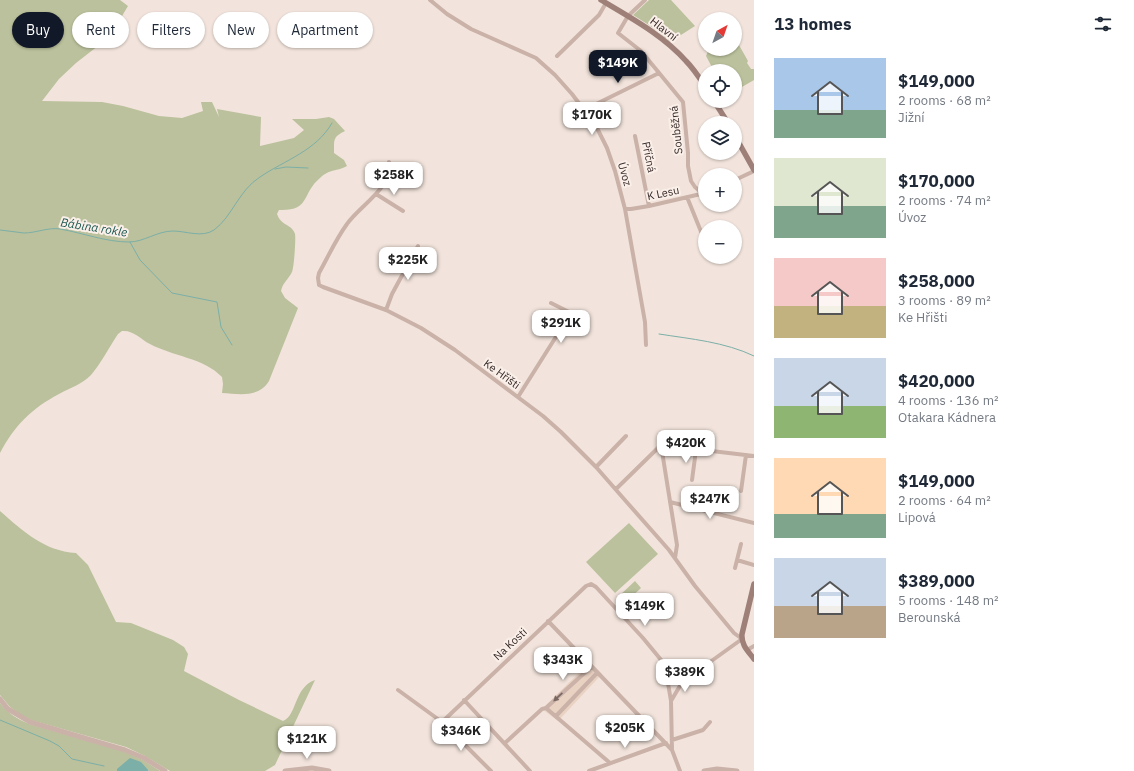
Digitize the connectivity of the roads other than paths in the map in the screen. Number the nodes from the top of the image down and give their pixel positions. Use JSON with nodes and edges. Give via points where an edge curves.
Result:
{"nodes":[{"id":1,"x":430,"y":0,"type":"edge"},
{"id":2,"x":645,"y":0,"type":"edge"},
{"id":3,"x":604,"y":2,"type":"edge"},
{"id":4,"x":628,"y":16,"type":"junction"},
{"id":5,"x":557,"y":56,"type":"dead end"},
{"id":6,"x":659,"y":73,"type":"junction"},
{"id":7,"x":698,"y":77,"type":"edge"},
{"id":8,"x":584,"y":110,"type":"junction"},
{"id":9,"x":635,"y":136,"type":"dead end"},
{"id":10,"x":742,"y":149,"type":"edge"},
{"id":11,"x":389,"y":162,"type":"dead end"},
{"id":12,"x":754,"y":171,"type":"edge"},
{"id":13,"x":742,"y":177,"type":"edge"},
{"id":14,"x":698,"y":189,"type":"edge"},
{"id":15,"x":376,"y":194,"type":"junction"},
{"id":16,"x":698,"y":194,"type":"edge"},
{"id":17,"x":687,"y":197,"type":"junction"},
{"id":18,"x":649,"y":206,"type":"junction"},
{"id":19,"x":625,"y":209,"type":"junction"},
{"id":20,"x":403,"y":211,"type":"dead end"},
{"id":21,"x":698,"y":224,"type":"edge"},
{"id":22,"x":418,"y":246,"type":"dead end"},
{"id":23,"x":551,"y":303,"type":"dead end"},
{"id":24,"x":386,"y":310,"type":"junction"},
{"id":25,"x":646,"y":345,"type":"dead end"},
{"id":26,"x":518,"y":397,"type":"junction"},
{"id":27,"x":626,"y":436,"type":"dead end"},
{"id":28,"x":661,"y":445,"type":"junction"},
{"id":29,"x":696,"y":450,"type":"junction"},
{"id":30,"x":746,"y":455,"type":"junction"},
{"id":31,"x":754,"y":456,"type":"edge"},
{"id":32,"x":596,"y":467,"type":"junction"},
{"id":33,"x":692,"y":480,"type":"dead end"},
{"id":34,"x":616,"y":489,"type":"junction"},
{"id":35,"x":741,"y":491,"type":"dead end"},
{"id":36,"x":670,"y":502,"type":"junction"},
{"id":37,"x":754,"y":523,"type":"edge"},
{"id":38,"x":741,"y":544,"type":"dead end"},
{"id":39,"x":675,"y":558,"type":"junction"},
{"id":40,"x":737,"y":560,"type":"junction"},
{"id":41,"x":754,"y":565,"type":"edge"},
{"id":42,"x":735,"y":568,"type":"dead end"},
{"id":43,"x":754,"y":584,"type":"edge"},
{"id":44,"x":548,"y":622,"type":"junction"},
{"id":45,"x":742,"y":639,"type":"junction"},
{"id":46,"x":754,"y":646,"type":"edge"},
{"id":47,"x":747,"y":650,"type":"junction"},
{"id":48,"x":754,"y":659,"type":"edge"},
{"id":49,"x":665,"y":665,"type":"junction"},
{"id":50,"x":591,"y":666,"type":"junction"},
{"id":51,"x":597,"y":673,"type":"junction"},
{"id":52,"x":681,"y":684,"type":"junction"},
{"id":53,"x":398,"y":690,"type":"dead end"},
{"id":54,"x":0,"y":699,"type":"edge"},
{"id":55,"x":464,"y":700,"type":"junction"},
{"id":56,"x":671,"y":701,"type":"junction"},
{"id":57,"x":546,"y":708,"type":"junction"},
{"id":58,"x":556,"y":716,"type":"junction"},
{"id":59,"x":442,"y":722,"type":"junction"},
{"id":60,"x":710,"y":722,"type":"dead end"},
{"id":61,"x":672,"y":740,"type":"junction"},
{"id":62,"x":505,"y":743,"type":"junction"},
{"id":63,"x":666,"y":743,"type":"junction"},
{"id":64,"x":672,"y":750,"type":"junction"},
{"id":65,"x":610,"y":763,"type":"junction"},
{"id":66,"x":165,"y":771,"type":"edge"},
{"id":67,"x":285,"y":771,"type":"edge"},
{"id":68,"x":329,"y":771,"type":"edge"},
{"id":69,"x":491,"y":771,"type":"edge"},
{"id":70,"x":530,"y":771,"type":"edge"},
{"id":71,"x":589,"y":771,"type":"edge"},
{"id":72,"x":680,"y":771,"type":"edge"},
{"id":73,"x":704,"y":771,"type":"edge"},
{"id":74,"x":737,"y":771,"type":"edge"}],
"edges":[{"from":1,"to":8,"type":"street","name":"Úvoz","via":[[471,29],[536,58],[562,82]]},
{"from":2,"to":4,"type":"street"},
{"from":3,"to":4,"type":"main road","name":"Hlavní"},
{"from":3,"to":5,"type":"street","via":[[599,15]]},
{"from":4,"to":6,"type":"street","name":"Souběžná","via":[[618,33],[641,51]]},
{"from":4,"to":7,"type":"main road","name":"Hlavní","via":[[684,58]]},
{"from":6,"to":8,"type":"street"},
{"from":6,"to":14,"type":"street","name":"Souběžná","via":[[683,102],[688,166],[691,181]]},
{"from":8,"to":19,"type":"street","name":"Úvoz","via":[[607,148]]},
{"from":9,"to":18,"type":"street","name":"Příčná"},
{"from":10,"to":12,"type":"main road"},
{"from":11,"to":15,"type":"street","name":"Ke Hřišti","via":[[387,177]]},
{"from":12,"to":13,"type":"street"},
{"from":15,"to":20,"type":"street"},
{"from":15,"to":24,"type":"street","name":"Ke Hřišti","via":[[347,223],[318,278],[319,284],[323,287]]},
{"from":16,"to":17,"type":"street","name":"K Lesu"},
{"from":17,"to":18,"type":"street","name":"K Lesu"},
{"from":17,"to":21,"type":"street"},
{"from":18,"to":19,"type":"street","name":"K Lesu"},
{"from":19,"to":25,"type":"street","name":"Úvoz","via":[[645,322]]},
{"from":22,"to":24,"type":"street"},
{"from":23,"to":26,"type":"street","via":[[571,313]]},
{"from":24,"to":26,"type":"street","name":"Ke Hřišti","via":[[439,339]]},
{"from":26,"to":32,"type":"street","name":"Ke Hřišti","via":[[561,432]]},
{"from":27,"to":32,"type":"street"},
{"from":28,"to":29,"type":"street"},
{"from":28,"to":34,"type":"street"},
{"from":28,"to":36,"type":"street"},
{"from":29,"to":30,"type":"street"},
{"from":29,"to":33,"type":"street"},
{"from":30,"to":31,"type":"street"},
{"from":30,"to":35,"type":"street"},
{"from":32,"to":34,"type":"street","name":"Ke Hřišti"},
{"from":34,"to":39,"type":"street","name":"Ke Hřišti"},
{"from":36,"to":37,"type":"street"},
{"from":36,"to":39,"type":"street","via":[[677,545]]},
{"from":38,"to":40,"type":"street"},
{"from":39,"to":45,"type":"street","name":"Ke Hřišti","via":[[695,586],[734,633]]},
{"from":40,"to":41,"type":"street"},
{"from":40,"to":42,"type":"street"},
{"from":43,"to":45,"type":"main road"},
{"from":44,"to":49,"type":"street","name":"Na Kosti","via":[[586,586],[594,584]]},
{"from":44,"to":50,"type":"street"},
{"from":44,"to":55,"type":"street","name":"Na Kosti"},
{"from":45,"to":47,"type":"main road"},
{"from":45,"to":52,"type":"street"},
{"from":46,"to":47,"type":"street"},
{"from":47,"to":48,"type":"main road"},
{"from":49,"to":52,"type":"street"},
{"from":49,"to":56,"type":"street"},
{"from":50,"to":51,"type":"street"},
{"from":50,"to":57,"type":"street","one_way":true},
{"from":51,"to":58,"type":"street"},
{"from":51,"to":63,"type":"street"},
{"from":52,"to":56,"type":"street"},
{"from":53,"to":59,"type":"street"},
{"from":54,"to":66,"type":"street","via":[[8,709],[30,722],[126,750]]},
{"from":55,"to":59,"type":"street","name":"Na Kosti"},
{"from":55,"to":62,"type":"street"},
{"from":56,"to":61,"type":"street"},
{"from":57,"to":58,"type":"street"},
{"from":57,"to":62,"type":"street"},
{"from":58,"to":65,"type":"street"},
{"from":59,"to":69,"type":"street"},
{"from":60,"to":61,"type":"street","via":[[703,730]]},
{"from":61,"to":64,"type":"street"},
{"from":62,"to":70,"type":"street"},
{"from":63,"to":64,"type":"street"},
{"from":63,"to":65,"type":"street"},
{"from":64,"to":72,"type":"street"},
{"from":65,"to":71,"type":"street"},
{"from":67,"to":68,"type":"street","via":[[312,768]]},
{"from":73,"to":74,"type":"street"}]}
